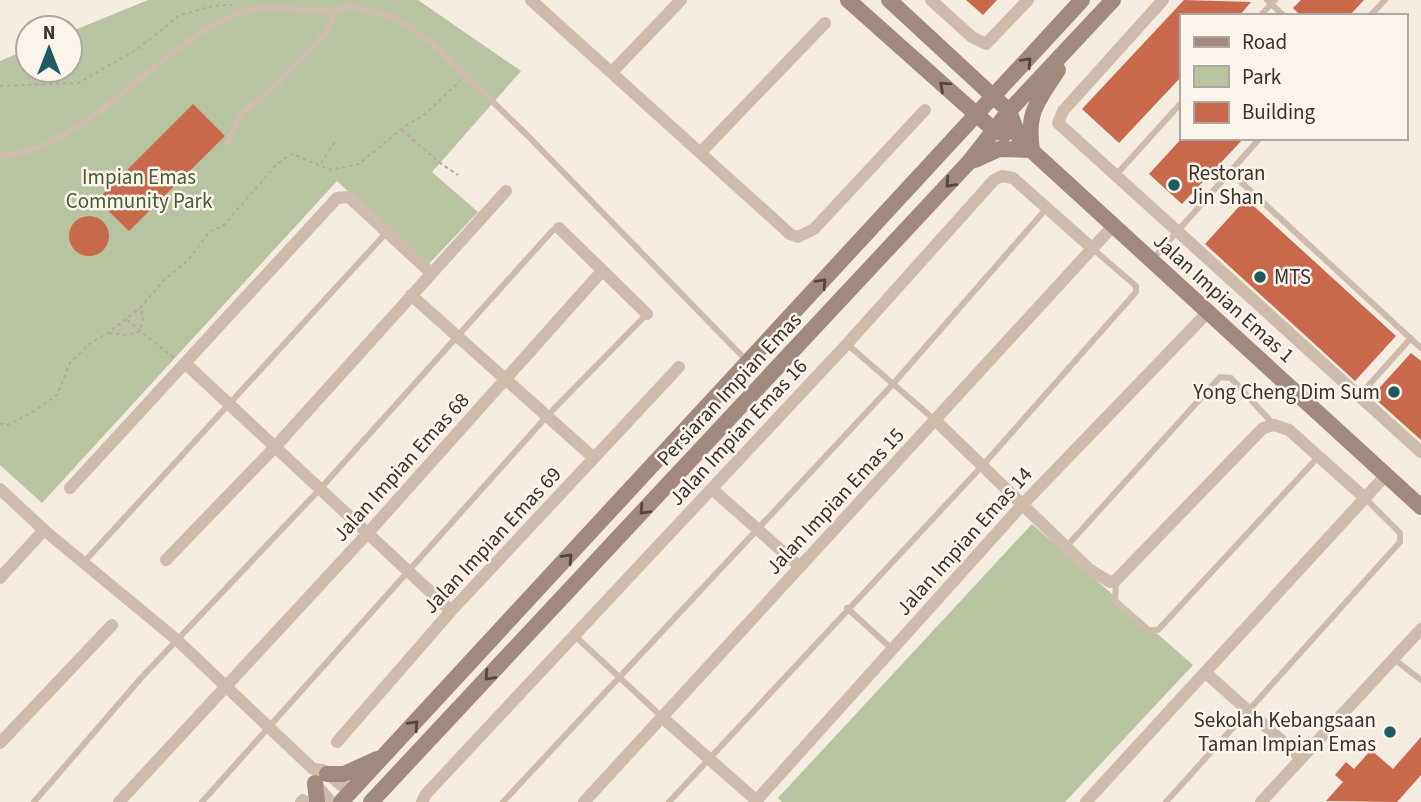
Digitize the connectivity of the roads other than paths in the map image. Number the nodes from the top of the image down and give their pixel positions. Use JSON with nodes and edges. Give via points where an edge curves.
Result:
{"nodes":[{"id":1,"x":531,"y":0,"type":"edge"},
{"id":2,"x":681,"y":0,"type":"edge"},
{"id":3,"x":848,"y":0,"type":"edge"},
{"id":4,"x":889,"y":0,"type":"edge"},
{"id":5,"x":931,"y":0,"type":"edge"},
{"id":6,"x":1028,"y":0,"type":"edge"},
{"id":7,"x":1082,"y":0,"type":"edge"},
{"id":8,"x":1113,"y":0,"type":"edge"},
{"id":9,"x":1163,"y":0,"type":"edge"},
{"id":10,"x":1385,"y":0,"type":"edge"},
{"id":11,"x":335,"y":11,"type":"junction"},
{"id":12,"x":1372,"y":14,"type":"edge"},
{"id":13,"x":825,"y":23,"type":"dead end"},
{"id":14,"x":1076,"y":40,"type":"junction"},
{"id":15,"x":612,"y":72,"type":"junction"},
{"id":16,"x":994,"y":97,"type":"junction"},
{"id":17,"x":1180,"y":104,"type":"edge"},
{"id":18,"x":925,"y":110,"type":"dead end"},
{"id":19,"x":1009,"y":111,"type":"junction"},
{"id":20,"x":977,"y":116,"type":"junction"},
{"id":21,"x":995,"y":131,"type":"junction"},
{"id":22,"x":1258,"y":140,"type":"edge"},
{"id":23,"x":228,"y":143,"type":"dead end"},
{"id":24,"x":1026,"y":145,"type":"junction"},
{"id":25,"x":700,"y":153,"type":"junction"},
{"id":26,"x":0,"y":156,"type":"edge"},
{"id":27,"x":969,"y":162,"type":"junction"},
{"id":28,"x":1230,"y":172,"type":"junction"},
{"id":29,"x":1116,"y":175,"type":"junction"},
{"id":30,"x":506,"y":191,"type":"dead end"},
{"id":31,"x":1045,"y":209,"type":"junction"},
{"id":32,"x":1114,"y":226,"type":"junction"},
{"id":33,"x":559,"y":228,"type":"joint"},
{"id":34,"x":1178,"y":231,"type":"junction"},
{"id":35,"x":387,"y":232,"type":"junction"},
{"id":36,"x":1093,"y":249,"type":"junction"},
{"id":37,"x":1152,"y":260,"type":"junction"},
{"id":38,"x":602,"y":271,"type":"junction"},
{"id":39,"x":430,"y":272,"type":"junction"},
{"id":40,"x":411,"y":295,"type":"junction"},
{"id":41,"x":1208,"y":312,"type":"junction"},
{"id":42,"x":647,"y":314,"type":"joint"},
{"id":43,"x":457,"y":336,"type":"junction"},
{"id":44,"x":1411,"y":338,"type":"junction"},
{"id":45,"x":848,"y":344,"type":"junction"},
{"id":46,"x":1421,"y":348,"type":"edge"},
{"id":47,"x":749,"y":363,"type":"junction"},
{"id":48,"x":185,"y":365,"type":"junction"},
{"id":49,"x":679,"y":367,"type":"dead end"},
{"id":50,"x":505,"y":379,"type":"junction"},
{"id":51,"x":893,"y":384,"type":"junction"},
{"id":52,"x":1359,"y":396,"type":"junction"},
{"id":53,"x":229,"y":404,"type":"junction"},
{"id":54,"x":547,"y":416,"type":"junction"},
{"id":55,"x":936,"y":421,"type":"junction"},
{"id":56,"x":1274,"y":425,"type":"junction"},
{"id":57,"x":275,"y":447,"type":"junction"},
{"id":58,"x":1421,"y":452,"type":"edge"},
{"id":59,"x":1319,"y":456,"type":"junction"},
{"id":60,"x":594,"y":458,"type":"junction"},
{"id":61,"x":983,"y":465,"type":"junction"},
{"id":62,"x":1386,"y":475,"type":"junction"},
{"id":63,"x":70,"y":488,"type":"dead end"},
{"id":64,"x":0,"y":489,"type":"edge"},
{"id":65,"x":320,"y":489,"type":"junction"},
{"id":66,"x":712,"y":489,"type":"junction"},
{"id":67,"x":1365,"y":498,"type":"junction"},
{"id":68,"x":1022,"y":505,"type":"junction"},
{"id":69,"x":1421,"y":507,"type":"edge"},
{"id":70,"x":758,"y":529,"type":"junction"},
{"id":71,"x":44,"y":530,"type":"junction"},
{"id":72,"x":367,"y":534,"type":"junction"},
{"id":73,"x":1066,"y":547,"type":"junction"},
{"id":74,"x":166,"y":560,"type":"dead end"},
{"id":75,"x":83,"y":562,"type":"junction"},
{"id":76,"x":800,"y":566,"type":"junction"},
{"id":77,"x":407,"y":571,"type":"junction"},
{"id":78,"x":0,"y":578,"type":"edge"},
{"id":79,"x":1116,"y":580,"type":"junction"},
{"id":80,"x":848,"y":608,"type":"junction"},
{"id":81,"x":450,"y":611,"type":"junction"},
{"id":82,"x":112,"y":625,"type":"dead end"},
{"id":83,"x":1421,"y":629,"type":"edge"},
{"id":84,"x":574,"y":635,"type":"junction"},
{"id":85,"x":177,"y":640,"type":"junction"},
{"id":86,"x":892,"y":649,"type":"junction"},
{"id":87,"x":1394,"y":659,"type":"junction"},
{"id":88,"x":1206,"y":673,"type":"junction"},
{"id":89,"x":619,"y":677,"type":"junction"},
{"id":90,"x":1421,"y":680,"type":"edge"},
{"id":91,"x":227,"y":687,"type":"junction"},
{"id":92,"x":1248,"y":710,"type":"junction"},
{"id":93,"x":664,"y":719,"type":"junction"},
{"id":94,"x":269,"y":728,"type":"junction"},
{"id":95,"x":337,"y":742,"type":"dead end"},
{"id":96,"x":0,"y":743,"type":"edge"},
{"id":97,"x":387,"y":754,"type":"junction"},
{"id":98,"x":1301,"y":758,"type":"junction"},
{"id":99,"x":708,"y":760,"type":"junction"},
{"id":100,"x":405,"y":766,"type":"junction"},
{"id":101,"x":318,"y":775,"type":"junction"},
{"id":102,"x":351,"y":799,"type":"edge"},
{"id":103,"x":307,"y":801,"type":"edge"},
{"id":104,"x":34,"y":802,"type":"edge"},
{"id":105,"x":119,"y":802,"type":"edge"},
{"id":106,"x":202,"y":802,"type":"edge"},
{"id":107,"x":331,"y":802,"type":"edge"},
{"id":108,"x":371,"y":802,"type":"edge"},
{"id":109,"x":388,"y":802,"type":"edge"},
{"id":110,"x":422,"y":802,"type":"edge"},
{"id":111,"x":503,"y":802,"type":"edge"},
{"id":112,"x":584,"y":802,"type":"edge"},
{"id":113,"x":669,"y":802,"type":"edge"},
{"id":114,"x":756,"y":802,"type":"edge"},
{"id":115,"x":1086,"y":802,"type":"edge"},
{"id":116,"x":1166,"y":802,"type":"edge"},
{"id":117,"x":1261,"y":802,"type":"edge"}],
"edges":[{"from":1,"to":15,"type":"street"},
{"from":2,"to":15,"type":"street"},
{"from":20,"to":3,"type":"main road","one_way":true},
{"from":4,"to":16,"type":"main road"},
{"from":5,"to":6,"type":"street","via":[[986,44]]},
{"from":16,"to":7,"type":"main road","name":"Persiaran Impian Emas","one_way":true},
{"from":8,"to":14,"type":"main road","name":"Persiaran Impian Emas"},
{"from":9,"to":29,"type":"street","via":[[1063,111],[1058,123]]},
{"from":10,"to":12,"type":"lane"},
{"from":11,"to":23,"type":"lane","via":[[327,32],[275,87],[241,114]]},
{"from":11,"to":26,"type":"lane","via":[[247,10],[204,30],[68,133],[16,155]]},
{"from":11,"to":47,"type":"lane","via":[[349,6],[393,17],[430,41]]},
{"from":13,"to":25,"type":"street"},
{"from":14,"to":19,"type":"main road","name":"Persiaran Impian Emas"},
{"from":14,"to":24,"type":"main road","via":[[1031,113]]},
{"from":15,"to":25,"type":"street"},
{"from":16,"to":19,"type":"main road"},
{"from":16,"to":20,"type":"main road","name":"Persiaran Impian Emas"},
{"from":17,"to":29,"type":"lane"},
{"from":18,"to":25,"type":"street","via":[[814,229],[799,237],[790,234]]},
{"from":19,"to":21,"type":"main road","name":"Persiaran Impian Emas"},
{"from":19,"to":24,"type":"main road","name":"Jalan Impian Emas 1"},
{"from":20,"to":21,"type":"main road"},
{"from":47,"to":20,"type":"main road","name":"Persiaran Impian Emas","one_way":true},
{"from":21,"to":24,"type":"main road"},
{"from":21,"to":27,"type":"main road","name":"Persiaran Impian Emas"},
{"from":22,"to":28,"type":"lane"},
{"from":24,"to":27,"type":"main road","via":[[999,149]]},
{"from":24,"to":32,"type":"main road","name":"Jalan Impian Emas 1"},
{"from":27,"to":100,"type":"main road","name":"Persiaran Impian Emas","one_way":true},
{"from":28,"to":34,"type":"lane"},
{"from":28,"to":44,"type":"lane"},
{"from":29,"to":34,"type":"street"},
{"from":30,"to":39,"type":"street"},
{"from":31,"to":36,"type":"street","name":"Jalan Impian Emas 16"},
{"from":31,"to":45,"type":"street","name":"Jalan Impian Emas 16","via":[[1013,178],[994,180]]},
{"from":31,"to":51,"type":"lane"},
{"from":32,"to":36,"type":"street","name":"Jalan Impian Emas 15"},
{"from":32,"to":37,"type":"main road","name":"Jalan Impian Emas 1"},
{"from":33,"to":38,"type":"street"},
{"from":33,"to":43,"type":"lane"},
{"from":34,"to":37,"type":"lane"},
{"from":34,"to":52,"type":"street"},
{"from":35,"to":39,"type":"street"},
{"from":35,"to":48,"type":"street","via":[[349,197],[337,198]]},
{"from":35,"to":53,"type":"lane"},
{"from":36,"to":55,"type":"street","name":"Jalan Impian Emas 15"},
{"from":36,"to":61,"type":"lane","via":[[1137,291]]},
{"from":37,"to":41,"type":"main road","name":"Jalan Impian Emas 1"},
{"from":38,"to":42,"type":"street"},
{"from":38,"to":50,"type":"street","name":"Jalan Impian Emas 68"},
{"from":39,"to":40,"type":"street"},
{"from":40,"to":43,"type":"street"},
{"from":40,"to":57,"type":"street"},
{"from":41,"to":62,"type":"main road","name":"Jalan Impian Emas 1"},
{"from":41,"to":68,"type":"street","name":"Jalan Impian Emas 14"},
{"from":42,"to":54,"type":"lane"},
{"from":43,"to":50,"type":"street"},
{"from":43,"to":65,"type":"lane"},
{"from":44,"to":46,"type":"lane"},
{"from":44,"to":52,"type":"lane"},
{"from":45,"to":51,"type":"lane"},
{"from":45,"to":66,"type":"street","name":"Jalan Impian Emas 16"},
{"from":97,"to":47,"type":"main road","name":"Persiaran Impian Emas","one_way":true},
{"from":48,"to":53,"type":"street"},
{"from":48,"to":63,"type":"street"},
{"from":49,"to":60,"type":"street","name":"Jalan Impian Emas 69"},
{"from":50,"to":54,"type":"street"},
{"from":50,"to":72,"type":"street","name":"Jalan Impian Emas 68"},
{"from":51,"to":55,"type":"lane"},
{"from":51,"to":70,"type":"lane"},
{"from":52,"to":58,"type":"street"},
{"from":53,"to":57,"type":"street"},
{"from":53,"to":75,"type":"lane"},
{"from":54,"to":60,"type":"street"},
{"from":54,"to":77,"type":"lane"},
{"from":55,"to":61,"type":"street"},
{"from":55,"to":76,"type":"street","name":"Jalan Impian Emas 15"},
{"from":56,"to":59,"type":"street","via":[[1289,430]]},
{"from":56,"to":73,"type":"lane","via":[[1231,378],[1220,377]]},
{"from":56,"to":79,"type":"street","via":[[1263,428]]},
{"from":57,"to":65,"type":"street"},
{"from":57,"to":74,"type":"street"},
{"from":59,"to":67,"type":"street"},
{"from":59,"to":79,"type":"lane","via":[[1158,630],[1148,630],[1115,601]]},
{"from":60,"to":81,"type":"street","name":"Jalan Impian Emas 69"},
{"from":61,"to":68,"type":"street"},
{"from":61,"to":80,"type":"lane"},
{"from":62,"to":67,"type":"street"},
{"from":62,"to":69,"type":"main road","name":"Jalan Impian Emas 1"},
{"from":64,"to":71,"type":"street"},
{"from":65,"to":72,"type":"street"},
{"from":65,"to":85,"type":"lane"},
{"from":66,"to":70,"type":"street"},
{"from":66,"to":84,"type":"street","name":"Jalan Impian Emas 16"},
{"from":67,"to":88,"type":"street"},
{"from":67,"to":92,"type":"lane","via":[[1400,533],[1400,542]]},
{"from":68,"to":73,"type":"street"},
{"from":68,"to":86,"type":"street","name":"Jalan Impian Emas 14"},
{"from":70,"to":76,"type":"street"},
{"from":70,"to":89,"type":"lane"},
{"from":71,"to":75,"type":"street"},
{"from":71,"to":78,"type":"street"},
{"from":72,"to":77,"type":"street"},
{"from":72,"to":91,"type":"street","name":"Jalan Impian Emas 68"},
{"from":73,"to":79,"type":"street","via":[[1103,581]]},
{"from":75,"to":85,"type":"street"},
{"from":76,"to":93,"type":"street","name":"Jalan Impian Emas 15"},
{"from":77,"to":81,"type":"street"},
{"from":77,"to":94,"type":"lane"},
{"from":80,"to":86,"type":"lane"},
{"from":80,"to":99,"type":"lane"},
{"from":81,"to":95,"type":"street","name":"Jalan Impian Emas 69"},
{"from":82,"to":96,"type":"street"},
{"from":83,"to":87,"type":"street"},
{"from":84,"to":89,"type":"lane"},
{"from":84,"to":110,"type":"street","name":"Jalan Impian Emas 16"},
{"from":85,"to":91,"type":"street"},
{"from":85,"to":104,"type":"lane"},
{"from":86,"to":114,"type":"street","name":"Jalan Impian Emas 14"},
{"from":87,"to":90,"type":"lane"},
{"from":87,"to":98,"type":"street"},
{"from":88,"to":92,"type":"street"},
{"from":88,"to":115,"type":"street"},
{"from":89,"to":93,"type":"lane"},
{"from":89,"to":111,"type":"lane"},
{"from":91,"to":94,"type":"street"},
{"from":91,"to":105,"type":"street","name":"Jalan Impian Emas 68"},
{"from":92,"to":98,"type":"street"},
{"from":92,"to":116,"type":"lane"},
{"from":93,"to":99,"type":"street"},
{"from":93,"to":112,"type":"street","name":"Jalan Impian Emas 15"},
{"from":94,"to":101,"type":"street"},
{"from":94,"to":106,"type":"lane"},
{"from":97,"to":101,"type":"main road","via":[[344,774]]},
{"from":97,"to":102,"type":"main road","name":"Persiaran Impian Emas"},
{"from":98,"to":117,"type":"street"},
{"from":99,"to":113,"type":"lane"},
{"from":99,"to":114,"type":"street"},
{"from":100,"to":108,"type":"main road","name":"Persiaran Impian Emas"},
{"from":100,"to":109,"type":"main road"},
{"from":101,"to":102,"type":"street"},
{"from":101,"to":103,"type":"main road"},
{"from":101,"to":107,"type":"street"}]}
